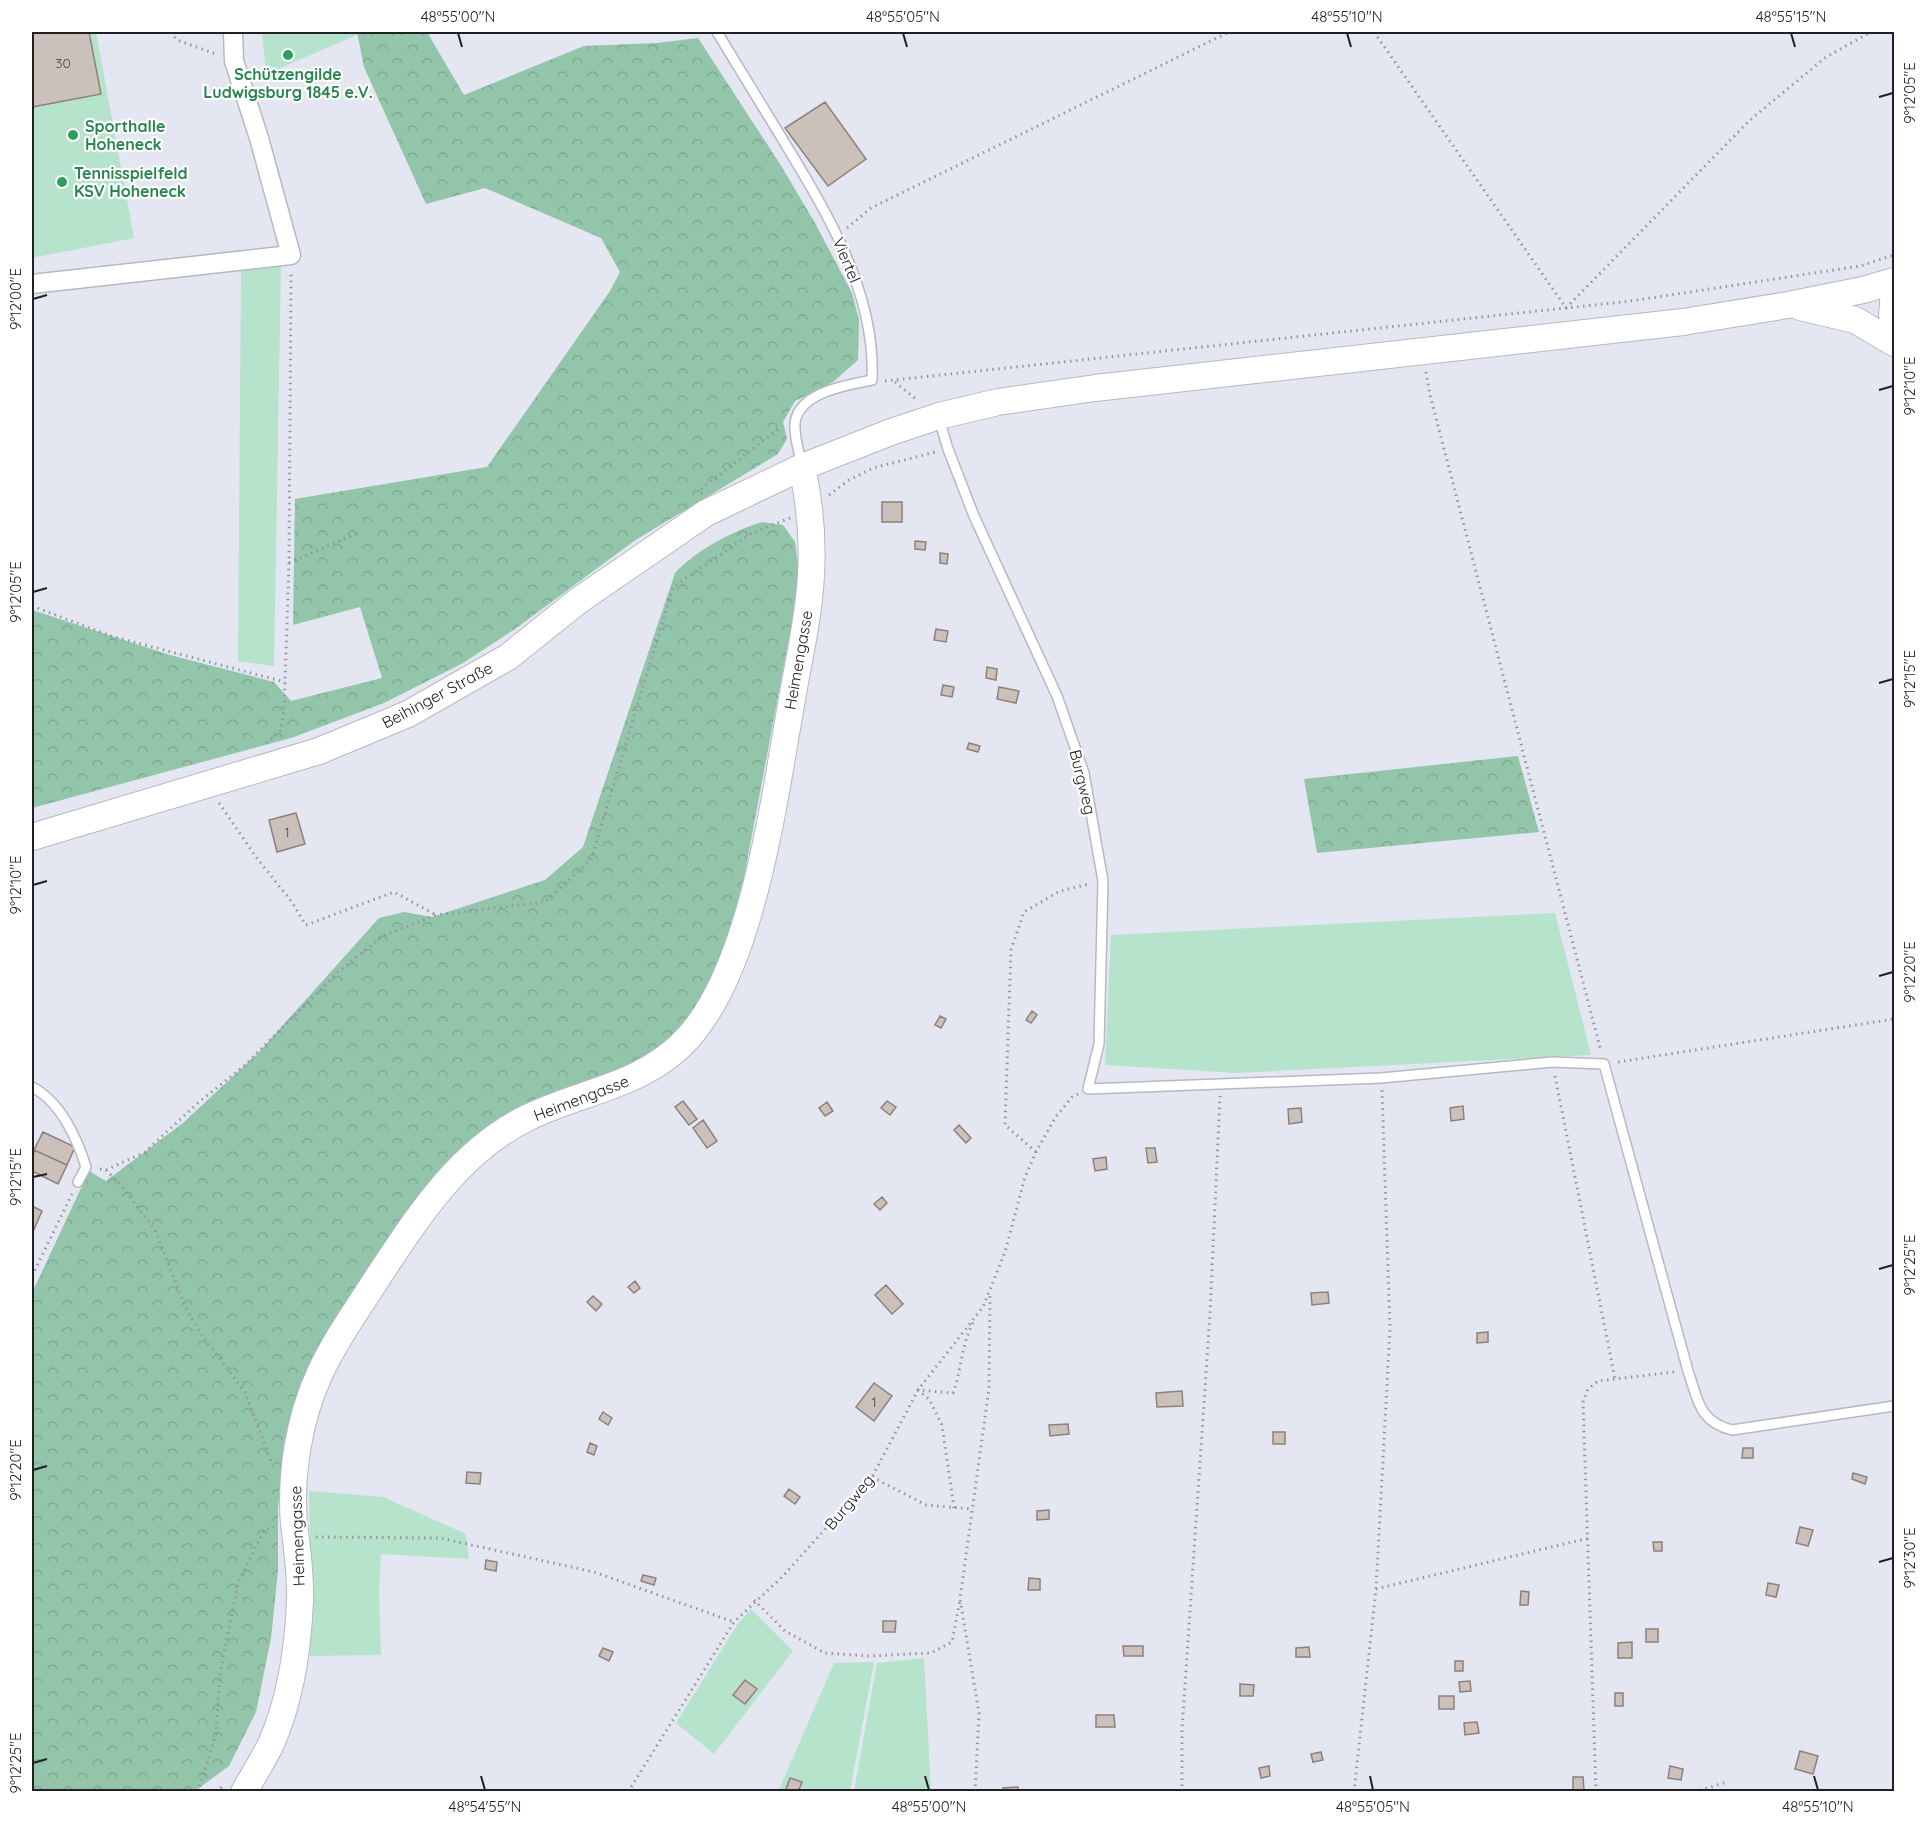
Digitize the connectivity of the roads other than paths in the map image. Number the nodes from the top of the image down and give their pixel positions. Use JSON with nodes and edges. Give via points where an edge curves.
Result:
{"nodes":[{"id":1,"x":233,"y":32,"type":"edge"},
{"id":2,"x":717,"y":32,"type":"edge"},
{"id":3,"x":1894,"y":280,"type":"edge"},
{"id":4,"x":32,"y":284,"type":"edge"},
{"id":5,"x":1894,"y":291,"type":"edge"},
{"id":6,"x":1788,"y":305,"type":"junction"},
{"id":7,"x":1894,"y":321,"type":"edge"},
{"id":8,"x":1894,"y":343,"type":"edge"},
{"id":9,"x":939,"y":416,"type":"junction"},
{"id":10,"x":802,"y":467,"type":"junction"},
{"id":11,"x":32,"y":837,"type":"edge"},
{"id":12,"x":32,"y":1080,"type":"edge"},
{"id":13,"x":36,"y":1090,"type":"edge"},
{"id":14,"x":78,"y":1182,"type":"road end"},
{"id":15,"x":1894,"y":1406,"type":"edge"},
{"id":16,"x":244,"y":1791,"type":"edge"}],
"edges":[{"from":1,"to":4,"type":"street","via":[[234,61],[291,255]]},
{"from":2,"to":10,"type":"lane","name":"Viertel","via":[[838,239],[855,274],[864,308],[873,358],[872,380],[831,390],[807,402],[797,415],[795,426]]},
{"from":3,"to":6,"type":"main road","name":"Beihinger Straße"},
{"from":5,"to":7,"type":"main road"},
{"from":6,"to":8,"type":"main road","via":[[1855,320]]},
{"from":6,"to":9,"type":"main road","name":"Beihinger Straße","via":[[1683,322],[1095,388],[998,402]]},
{"from":9,"to":10,"type":"main road","name":"Beihinger Straße"},
{"from":9,"to":15,"type":"lane","name":"Burgweg","via":[[1001,579],[1057,696],[1084,772],[1103,881],[1099,1044],[1088,1089],[1381,1078],[1552,1062],[1604,1064],[1688,1371],[1704,1415],[1715,1426],[1732,1430]]},
{"from":10,"to":11,"type":"main road","name":"Beihinger Straße","via":[[706,513],[578,601],[508,657],[436,699],[319,752]]},
{"from":10,"to":16,"type":"main road","name":"Heimengasse","via":[[810,507],[812,558],[808,602],[766,844],[742,932],[716,993],[683,1043],[634,1079],[522,1120],[467,1162],[428,1204],[321,1369],[300,1434],[295,1529],[300,1601],[287,1695],[271,1744]]},
{"from":12,"to":13,"type":"lane"},
{"from":13,"to":14,"type":"lane","via":[[63,1119],[80,1147],[86,1167]]}]}
